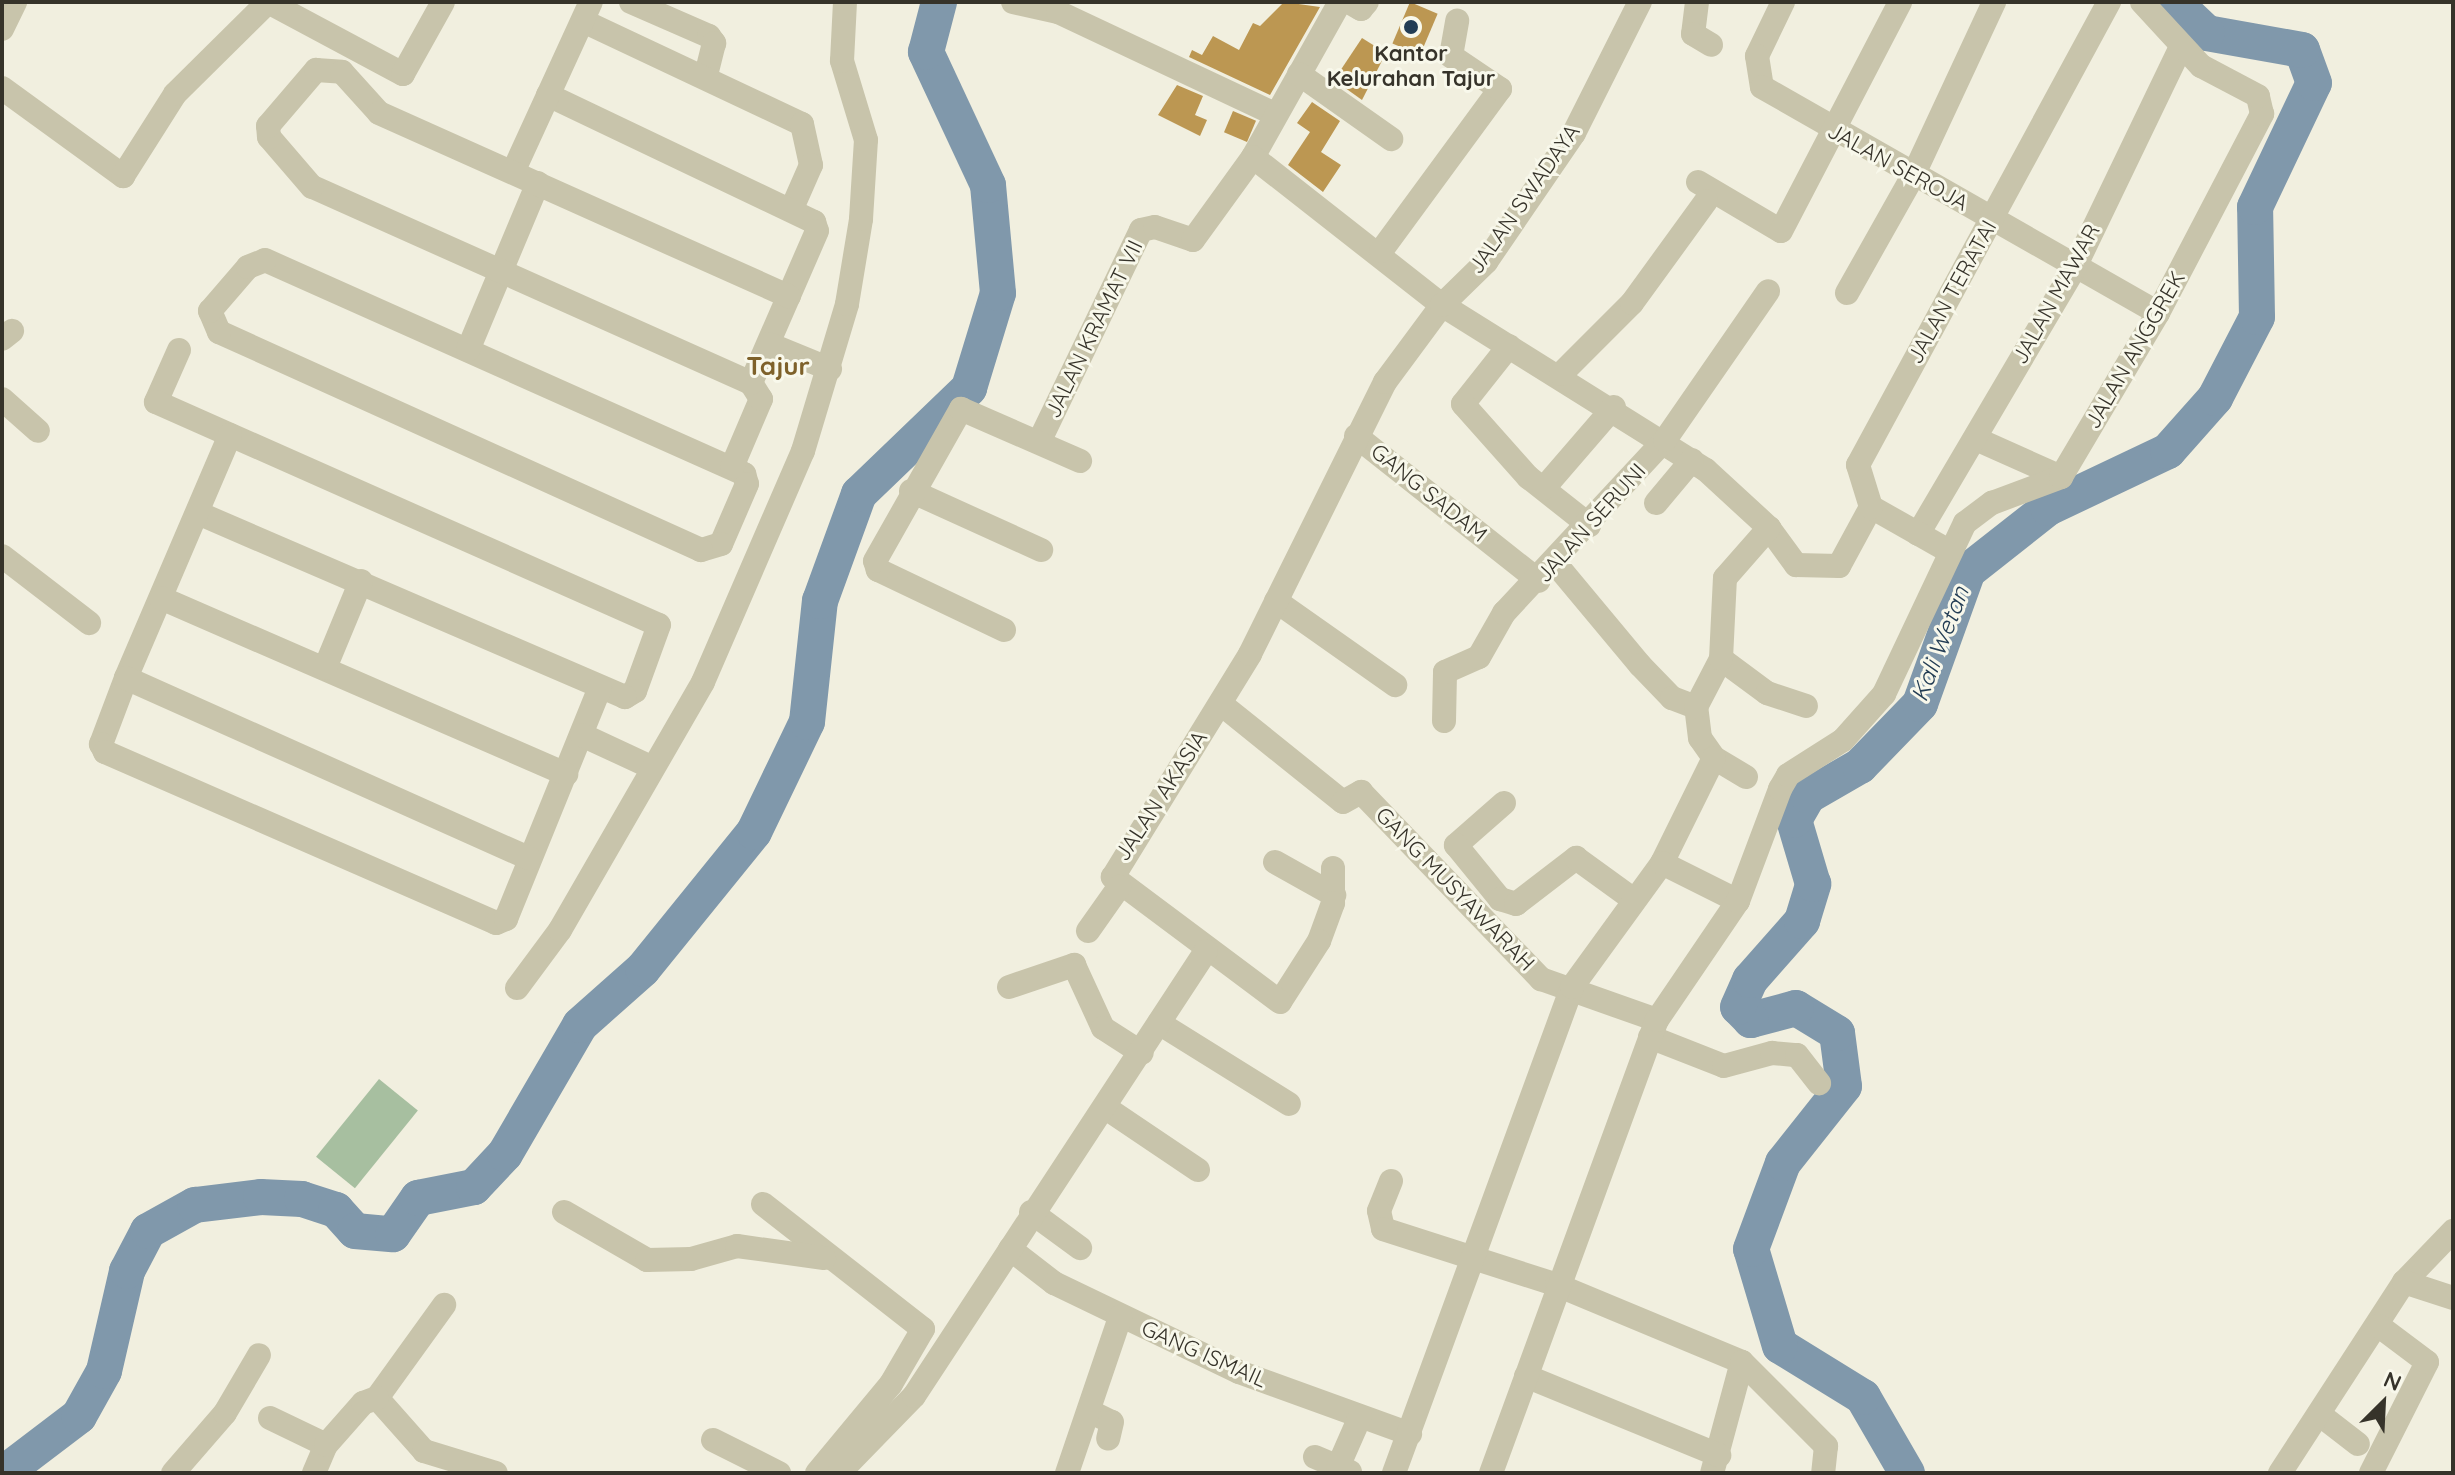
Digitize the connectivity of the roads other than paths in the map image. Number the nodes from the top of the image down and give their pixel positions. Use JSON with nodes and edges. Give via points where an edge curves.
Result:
{"nodes":[{"id":1,"x":15,"y":2,"type":"edge"},
{"id":2,"x":268,"y":2,"type":"edge"},
{"id":3,"x":443,"y":2,"type":"edge"},
{"id":4,"x":631,"y":2,"type":"edge"},
{"id":5,"x":844,"y":2,"type":"edge"},
{"id":6,"x":1013,"y":2,"type":"edge"},
{"id":7,"x":1340,"y":2,"type":"edge"},
{"id":8,"x":1349,"y":2,"type":"edge"},
{"id":9,"x":1367,"y":2,"type":"edge"},
{"id":10,"x":1640,"y":2,"type":"edge"},
{"id":11,"x":1697,"y":2,"type":"edge"},
{"id":12,"x":1783,"y":2,"type":"edge"},
{"id":13,"x":1900,"y":2,"type":"edge"},
{"id":14,"x":1994,"y":2,"type":"edge"},
{"id":15,"x":2109,"y":2,"type":"edge"},
{"id":16,"x":2122,"y":2,"type":"edge"},
{"id":17,"x":2144,"y":6,"type":"edge"},
{"id":18,"x":1061,"y":7,"type":"edge"},
{"id":19,"x":587,"y":11,"type":"edge"},
{"id":20,"x":1457,"y":21,"type":"dead end"},
{"id":21,"x":2,"y":29,"type":"edge"},
{"id":22,"x":1711,"y":45,"type":"dead end"},
{"id":23,"x":2181,"y":47,"type":"junction"},
{"id":24,"x":706,"y":74,"type":"junction"},
{"id":25,"x":1299,"y":74,"type":"junction"},
{"id":26,"x":2,"y":88,"type":"edge"},
{"id":27,"x":548,"y":95,"type":"junction"},
{"id":28,"x":1273,"y":113,"type":"junction"},
{"id":29,"x":1835,"y":133,"type":"junction"},
{"id":30,"x":1391,"y":139,"type":"dead end"},
{"id":31,"x":1253,"y":157,"type":"junction"},
{"id":32,"x":513,"y":172,"type":"junction"},
{"id":33,"x":1913,"y":176,"type":"junction"},
{"id":34,"x":538,"y":183,"type":"junction"},
{"id":35,"x":793,"y":206,"type":"junction"},
{"id":36,"x":1991,"y":220,"type":"junction"},
{"id":37,"x":1381,"y":251,"type":"junction"},
{"id":38,"x":2075,"y":267,"type":"junction"},
{"id":39,"x":499,"y":272,"type":"junction"},
{"id":40,"x":1768,"y":291,"type":"dead end"},
{"id":41,"x":1847,"y":293,"type":"dead end"},
{"id":42,"x":789,"y":296,"type":"junction"},
{"id":43,"x":1442,"y":305,"type":"junction"},
{"id":44,"x":2158,"y":313,"type":"junction"},
{"id":45,"x":772,"y":337,"type":"junction"},
{"id":46,"x":1509,"y":346,"type":"junction"},
{"id":47,"x":179,"y":350,"type":"dead end"},
{"id":48,"x":468,"y":350,"type":"junction"},
{"id":49,"x":827,"y":364,"type":"junction"},
{"id":50,"x":1561,"y":374,"type":"junction"},
{"id":51,"x":751,"y":383,"type":"junction"},
{"id":52,"x":2,"y":399,"type":"edge"},
{"id":53,"x":1614,"y":407,"type":"junction"},
{"id":54,"x":38,"y":431,"type":"dead end"},
{"id":55,"x":230,"y":435,"type":"junction"},
{"id":56,"x":1356,"y":436,"type":"junction"},
{"id":57,"x":1976,"y":439,"type":"junction"},
{"id":58,"x":1040,"y":440,"type":"junction"},
{"id":59,"x":1665,"y":440,"type":"junction"},
{"id":60,"x":1692,"y":460,"type":"junction"},
{"id":61,"x":1080,"y":461,"type":"dead end"},
{"id":62,"x":732,"y":467,"type":"junction"},
{"id":63,"x":2061,"y":477,"type":"junction"},
{"id":64,"x":1544,"y":488,"type":"junction"},
{"id":65,"x":911,"y":491,"type":"junction"},
{"id":66,"x":1656,"y":503,"type":"dead end"},
{"id":67,"x":1871,"y":507,"type":"junction"},
{"id":68,"x":198,"y":513,"type":"junction"},
{"id":69,"x":1589,"y":525,"type":"junction"},
{"id":70,"x":1769,"y":528,"type":"junction"},
{"id":71,"x":1918,"y":534,"type":"junction"},
{"id":72,"x":1041,"y":550,"type":"dead end"},
{"id":73,"x":1947,"y":550,"type":"junction"},
{"id":74,"x":2,"y":556,"type":"edge"},
{"id":75,"x":1547,"y":572,"type":"junction"},
{"id":76,"x":361,"y":581,"type":"junction"},
{"id":77,"x":161,"y":598,"type":"junction"},
{"id":78,"x":1276,"y":601,"type":"junction"},
{"id":79,"x":89,"y":623,"type":"dead end"},
{"id":80,"x":1004,"y":630,"type":"dead end"},
{"id":81,"x":1721,"y":659,"type":"junction"},
{"id":82,"x":325,"y":668,"type":"junction"},
{"id":83,"x":126,"y":678,"type":"junction"},
{"id":84,"x":1395,"y":685,"type":"dead end"},
{"id":85,"x":600,"y":687,"type":"junction"},
{"id":86,"x":1221,"y":704,"type":"junction"},
{"id":87,"x":1806,"y":706,"type":"dead end"},
{"id":88,"x":1696,"y":707,"type":"junction"},
{"id":89,"x":1444,"y":721,"type":"dead end"},
{"id":90,"x":582,"y":735,"type":"junction"},
{"id":91,"x":1714,"y":758,"type":"junction"},
{"id":92,"x":653,"y":768,"type":"junction"},
{"id":93,"x":566,"y":774,"type":"junction"},
{"id":94,"x":1746,"y":777,"type":"dead end"},
{"id":95,"x":1504,"y":803,"type":"dead end"},
{"id":96,"x":529,"y":858,"type":"junction"},
{"id":97,"x":1275,"y":862,"type":"dead end"},
{"id":98,"x":1662,"y":863,"type":"junction"},
{"id":99,"x":1333,"y":868,"type":"dead end"},
{"id":100,"x":1119,"y":887,"type":"junction"},
{"id":101,"x":1334,"y":895,"type":"junction"},
{"id":102,"x":1634,"y":900,"type":"junction"},
{"id":103,"x":1738,"y":901,"type":"junction"},
{"id":104,"x":1088,"y":931,"type":"dead end"},
{"id":105,"x":1206,"y":951,"type":"junction"},
{"id":106,"x":1009,"y":987,"type":"dead end"},
{"id":107,"x":1572,"y":987,"type":"junction"},
{"id":108,"x":517,"y":988,"type":"dead end"},
{"id":109,"x":1159,"y":1023,"type":"junction"},
{"id":110,"x":1653,"y":1029,"type":"junction"},
{"id":111,"x":1142,"y":1053,"type":"junction"},
{"id":112,"x":1819,"y":1083,"type":"dead end"},
{"id":113,"x":1289,"y":1104,"type":"dead end"},
{"id":114,"x":1106,"y":1108,"type":"junction"},
{"id":115,"x":1198,"y":1170,"type":"dead end"},
{"id":116,"x":1391,"y":1181,"type":"dead end"},
{"id":117,"x":763,"y":1204,"type":"dead end"},
{"id":118,"x":564,"y":1212,"type":"dead end"},
{"id":119,"x":1031,"y":1212,"type":"junction"},
{"id":120,"x":2453,"y":1231,"type":"edge"},
{"id":121,"x":1080,"y":1248,"type":"dead end"},
{"id":122,"x":1010,"y":1249,"type":"junction"},
{"id":123,"x":824,"y":1258,"type":"junction"},
{"id":124,"x":1471,"y":1259,"type":"junction"},
{"id":125,"x":2404,"y":1282,"type":"junction"},
{"id":126,"x":1557,"y":1285,"type":"junction"},
{"id":127,"x":2453,"y":1298,"type":"edge"},
{"id":128,"x":444,"y":1305,"type":"dead end"},
{"id":129,"x":1120,"y":1317,"type":"junction"},
{"id":130,"x":2379,"y":1326,"type":"junction"},
{"id":131,"x":259,"y":1355,"type":"dead end"},
{"id":132,"x":1742,"y":1362,"type":"junction"},
{"id":133,"x":1526,"y":1376,"type":"junction"},
{"id":134,"x":377,"y":1398,"type":"junction"},
{"id":135,"x":1089,"y":1411,"type":"junction"},
{"id":136,"x":2319,"y":1414,"type":"junction"},
{"id":137,"x":1360,"y":1417,"type":"junction"},
{"id":138,"x":270,"y":1418,"type":"dead end"},
{"id":139,"x":1410,"y":1434,"type":"junction"},
{"id":140,"x":1108,"y":1439,"type":"dead end"},
{"id":141,"x":713,"y":1440,"type":"dead end"},
{"id":142,"x":2358,"y":1444,"type":"dead end"},
{"id":143,"x":326,"y":1445,"type":"junction"},
{"id":144,"x":1716,"y":1464,"type":"edge"},
{"id":145,"x":1335,"y":1466,"type":"edge"},
{"id":146,"x":1493,"y":1472,"type":"edge"},
{"id":147,"x":173,"y":1473,"type":"edge"},
{"id":148,"x":314,"y":1473,"type":"edge"},
{"id":149,"x":496,"y":1473,"type":"edge"},
{"id":150,"x":779,"y":1473,"type":"edge"},
{"id":151,"x":817,"y":1473,"type":"edge"},
{"id":152,"x":839,"y":1473,"type":"edge"},
{"id":153,"x":1067,"y":1473,"type":"edge"},
{"id":154,"x":1394,"y":1473,"type":"edge"},
{"id":155,"x":1823,"y":1473,"type":"edge"},
{"id":156,"x":2280,"y":1473,"type":"edge"},
{"id":157,"x":2371,"y":1473,"type":"edge"}],
"edges":[{"from":1,"to":21,"type":"street"},
{"from":2,"to":3,"type":"street","via":[[403,74]]},
{"from":2,"to":26,"type":"street","via":[[199,66],[123,176],[114,175]]},
{"from":4,"to":24,"type":"street","via":[[709,36],[714,43]]},
{"from":5,"to":49,"type":"street","via":[[842,61],[866,140],[859,233]]},
{"from":6,"to":18,"type":"street"},
{"from":7,"to":25,"type":"street"},
{"from":8,"to":9,"type":"street","via":[[1361,9]]},
{"from":10,"to":43,"type":"street","name":"JALAN SWADAYA","via":[[1574,133],[1486,262]]},
{"from":11,"to":22,"type":"street","via":[[1693,34]]},
{"from":12,"to":29,"type":"street","name":"JALAN SEROJA","via":[[1757,56],[1762,87]]},
{"from":13,"to":29,"type":"street"},
{"from":14,"to":33,"type":"street"},
{"from":15,"to":36,"type":"street","name":"JALAN TERATAI"},
{"from":16,"to":17,"type":"street"},
{"from":17,"to":23,"type":"street"},
{"from":18,"to":28,"type":"street"},
{"from":19,"to":24,"type":"street"},
{"from":19,"to":27,"type":"street"},
{"from":20,"to":37,"type":"street","via":[[1451,56],[1510,96]]},
{"from":23,"to":38,"type":"street","name":"JALAN MAWAR"},
{"from":23,"to":44,"type":"street","name":"JALAN ANGGREK","via":[[2258,96],[2262,114]]},
{"from":24,"to":35,"type":"street","via":[[802,124],[811,165]]},
{"from":25,"to":28,"type":"street"},
{"from":25,"to":30,"type":"street"},
{"from":27,"to":32,"type":"street"},
{"from":27,"to":35,"type":"street"},
{"from":28,"to":31,"type":"street"},
{"from":29,"to":33,"type":"street","name":"JALAN SEROJA"},
{"from":29,"to":50,"type":"street","via":[[1781,231],[1702,192],[1632,303]]},
{"from":31,"to":37,"type":"street"},
{"from":31,"to":58,"type":"street","name":"JALAN KRAMAT VII","via":[[1193,240],[1155,227],[1141,230]]},
{"from":32,"to":34,"type":"street"},
{"from":32,"to":39,"type":"street","via":[[379,113],[342,72],[326,68],[316,70],[268,126],[269,137],[312,187]]},
{"from":33,"to":36,"type":"street","name":"JALAN SEROJA"},
{"from":33,"to":41,"type":"street"},
{"from":34,"to":39,"type":"street"},
{"from":34,"to":42,"type":"street"},
{"from":35,"to":42,"type":"street","via":[[817,231]]},
{"from":36,"to":38,"type":"street","name":"JALAN SEROJA"},
{"from":36,"to":67,"type":"street","name":"JALAN TERATAI","via":[[1858,465]]},
{"from":37,"to":43,"type":"street"},
{"from":38,"to":44,"type":"street","name":"JALAN SEROJA"},
{"from":38,"to":57,"type":"street","name":"JALAN MAWAR"},
{"from":39,"to":48,"type":"street"},
{"from":39,"to":51,"type":"street"},
{"from":40,"to":59,"type":"street","name":"JALAN SERUNI"},
{"from":42,"to":45,"type":"street"},
{"from":43,"to":46,"type":"street"},
{"from":43,"to":56,"type":"street","name":"JALAN AKASIA","via":[[1385,382]]},
{"from":44,"to":63,"type":"street","name":"JALAN ANGGREK"},
{"from":45,"to":49,"type":"street"},
{"from":45,"to":51,"type":"street"},
{"from":46,"to":50,"type":"street"},
{"from":46,"to":64,"type":"street","via":[[1463,404]]},
{"from":47,"to":55,"type":"street","via":[[156,402]]},
{"from":48,"to":62,"type":"street"},
{"from":48,"to":62,"type":"street","via":[[255,262],[210,311],[219,332],[701,550],[721,544],[747,484]]},
{"from":49,"to":92,"type":"street","via":[[761,560]]},
{"from":50,"to":53,"type":"street"},
{"from":51,"to":62,"type":"street","via":[[761,399]]},
{"from":52,"to":54,"type":"street"},
{"from":53,"to":59,"type":"street"},
{"from":53,"to":64,"type":"street"},
{"from":55,"to":68,"type":"street"},
{"from":55,"to":85,"type":"street","via":[[659,625],[635,691],[625,697]]},
{"from":56,"to":75,"type":"street","name":"GANG SADAM"},
{"from":56,"to":78,"type":"street","name":"JALAN AKASIA"},
{"from":57,"to":63,"type":"street"},
{"from":57,"to":71,"type":"street","name":"JALAN MAWAR"},
{"from":58,"to":61,"type":"street"},
{"from":58,"to":65,"type":"street","via":[[961,409]]},
{"from":59,"to":60,"type":"street"},
{"from":59,"to":69,"type":"street","name":"JALAN SERUNI"},
{"from":60,"to":66,"type":"street"},
{"from":60,"to":70,"type":"street"},
{"from":63,"to":73,"type":"street","via":[[1992,503],[1965,523]]},
{"from":64,"to":69,"type":"street"},
{"from":65,"to":72,"type":"street"},
{"from":65,"to":80,"type":"street","via":[[874,567]]},
{"from":67,"to":70,"type":"street","via":[[1839,566],[1796,565]]},
{"from":67,"to":71,"type":"street"},
{"from":68,"to":76,"type":"street"},
{"from":68,"to":77,"type":"street"},
{"from":69,"to":75,"type":"street","name":"JALAN SERUNI"},
{"from":70,"to":81,"type":"street","via":[[1725,578]]},
{"from":71,"to":73,"type":"street"},
{"from":73,"to":103,"type":"street","via":[[1884,694],[1843,740],[1788,775]]},
{"from":74,"to":79,"type":"street"},
{"from":75,"to":88,"type":"street","name":"GANG SADAM","via":[[1672,698]]},
{"from":75,"to":89,"type":"street","name":"JALAN SERUNI","via":[[1496,622],[1473,663],[1445,672]]},
{"from":76,"to":82,"type":"street"},
{"from":76,"to":85,"type":"street"},
{"from":77,"to":82,"type":"street"},
{"from":77,"to":83,"type":"street"},
{"from":78,"to":84,"type":"street"},
{"from":78,"to":86,"type":"street","name":"JALAN AKASIA"},
{"from":81,"to":87,"type":"street","via":[[1767,693]]},
{"from":81,"to":88,"type":"street"},
{"from":82,"to":93,"type":"street"},
{"from":83,"to":96,"type":"street"},
{"from":83,"to":96,"type":"street","via":[[101,744],[105,752],[496,923],[506,919]]},
{"from":85,"to":90,"type":"street"},
{"from":86,"to":100,"type":"street","name":"JALAN AKASIA","via":[[1113,868]]},
{"from":86,"to":107,"type":"street","name":"GANG MUSYAWARAH","via":[[1345,802],[1361,792],[1541,979]]},
{"from":88,"to":91,"type":"street","via":[[1697,729]]},
{"from":90,"to":92,"type":"street"},
{"from":90,"to":93,"type":"street"},
{"from":91,"to":94,"type":"street"},
{"from":91,"to":98,"type":"street"},
{"from":92,"to":108,"type":"street","via":[[560,930]]},
{"from":93,"to":96,"type":"street"},
{"from":95,"to":102,"type":"street","via":[[1456,845],[1500,899],[1516,904],[1576,858]]},
{"from":97,"to":101,"type":"street"},
{"from":98,"to":102,"type":"street"},
{"from":98,"to":103,"type":"street"},
{"from":99,"to":101,"type":"street"},
{"from":100,"to":104,"type":"street"},
{"from":100,"to":105,"type":"street","name":"JALAN AKASIA"},
{"from":101,"to":105,"type":"street","name":"JALAN AKASIA","via":[[1319,941],[1280,1002]]},
{"from":102,"to":107,"type":"street"},
{"from":103,"to":110,"type":"street"},
{"from":105,"to":109,"type":"street"},
{"from":106,"to":111,"type":"street","via":[[1074,965],[1103,1028]]},
{"from":107,"to":110,"type":"street"},
{"from":107,"to":124,"type":"street"},
{"from":109,"to":111,"type":"street"},
{"from":109,"to":113,"type":"street"},
{"from":110,"to":112,"type":"street","via":[[1724,1066],[1772,1053],[1797,1055]]},
{"from":110,"to":126,"type":"street"},
{"from":111,"to":114,"type":"street"},
{"from":114,"to":115,"type":"street"},
{"from":114,"to":119,"type":"street"},
{"from":116,"to":124,"type":"street","via":[[1379,1211],[1383,1229]]},
{"from":117,"to":123,"type":"street"},
{"from":118,"to":123,"type":"street","via":[[647,1260],[691,1259],[737,1246]]},
{"from":119,"to":121,"type":"street"},
{"from":119,"to":122,"type":"street"},
{"from":120,"to":125,"type":"street"},
{"from":122,"to":129,"type":"street","name":"GANG ISMAIL","via":[[1054,1283]]},
{"from":122,"to":152,"type":"street","via":[[902,1413]]},
{"from":123,"to":151,"type":"street","via":[[923,1329],[891,1384]]},
{"from":124,"to":126,"type":"street"},
{"from":124,"to":139,"type":"street"},
{"from":125,"to":127,"type":"street"},
{"from":125,"to":130,"type":"street"},
{"from":126,"to":132,"type":"street"},
{"from":126,"to":133,"type":"street"},
{"from":128,"to":134,"type":"street"},
{"from":129,"to":135,"type":"street"},
{"from":129,"to":137,"type":"street","name":"GANG ISMAIL"},
{"from":130,"to":136,"type":"street"},
{"from":130,"to":157,"type":"street","via":[[2427,1362]]},
{"from":131,"to":147,"type":"street","via":[[225,1413]]},
{"from":132,"to":144,"type":"street"},
{"from":132,"to":155,"type":"street","via":[[1826,1446]]},
{"from":133,"to":144,"type":"street"},
{"from":133,"to":146,"type":"street"},
{"from":134,"to":143,"type":"street","via":[[363,1403]]},
{"from":134,"to":149,"type":"street","via":[[424,1451]]},
{"from":135,"to":140,"type":"street","via":[[1112,1422]]},
{"from":135,"to":153,"type":"street"},
{"from":136,"to":142,"type":"street"},
{"from":136,"to":156,"type":"street"},
{"from":137,"to":139,"type":"street","name":"GANG ISMAIL"},
{"from":137,"to":145,"type":"street"},
{"from":138,"to":143,"type":"street"},
{"from":139,"to":154,"type":"street"},
{"from":141,"to":150,"type":"street"},
{"from":143,"to":148,"type":"street"}]}
